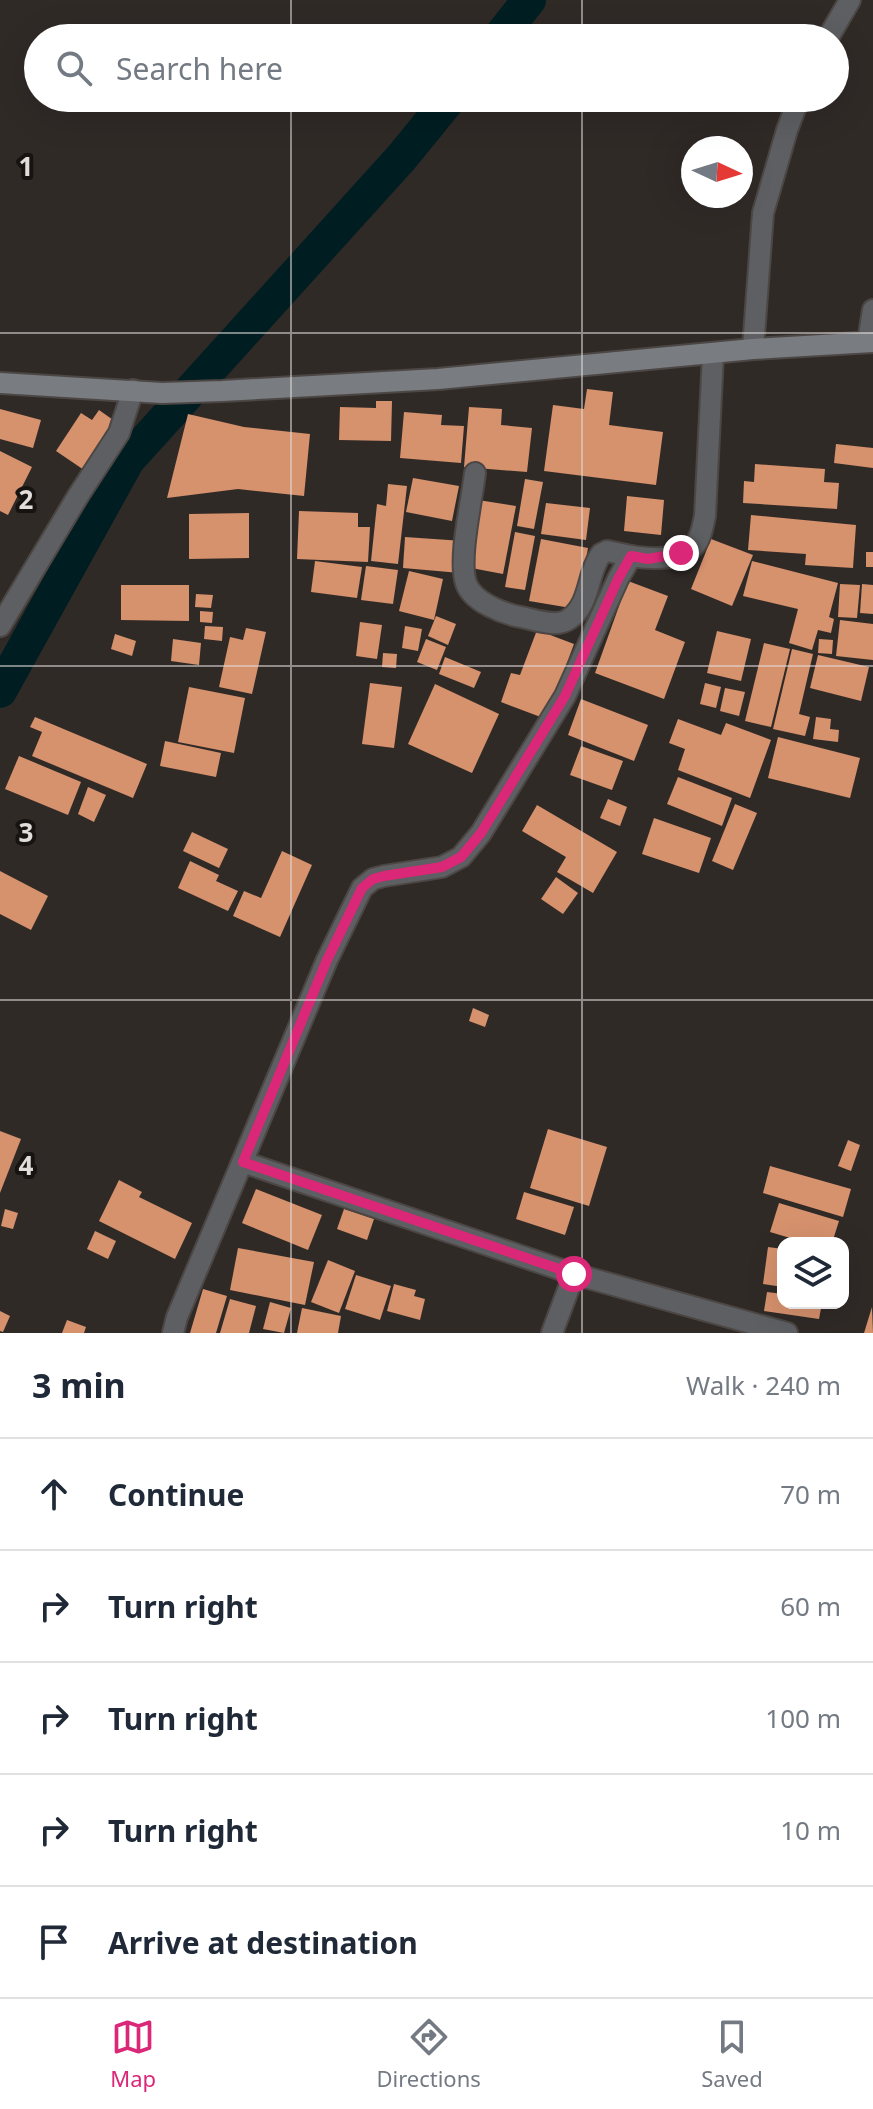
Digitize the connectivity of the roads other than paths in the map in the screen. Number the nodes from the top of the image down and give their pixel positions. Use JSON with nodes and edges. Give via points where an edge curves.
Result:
{"nodes":[{"id":1,"x":850,"y":0,"type":"edge"},
{"id":2,"x":836,"y":24,"type":"edge"},
{"id":3,"x":794,"y":112,"type":"edge"},
{"id":4,"x":873,"y":310,"type":"edge"},
{"id":5,"x":870,"y":342,"type":"edge"},
{"id":6,"x":753,"y":349,"type":"junction"},
{"id":7,"x":713,"y":355,"type":"junction"},
{"id":8,"x":0,"y":383,"type":"edge"},
{"id":9,"x":133,"y":390,"type":"junction"},
{"id":10,"x":475,"y":473,"type":"dead end"},
{"id":11,"x":631,"y":556,"type":"junction"},
{"id":12,"x":0,"y":626,"type":"edge"},
{"id":13,"x":243,"y":1162,"type":"junction"},
{"id":14,"x":574,"y":1274,"type":"junction"},
{"id":15,"x":173,"y":1333,"type":"edge"},
{"id":16,"x":552,"y":1333,"type":"edge"},
{"id":17,"x":787,"y":1333,"type":"edge"}],
"edges":[{"from":1,"to":2,"type":"street"},
{"from":3,"to":6,"type":"street","via":[[763,213]]},
{"from":4,"to":5,"type":"street"},
{"from":5,"to":6,"type":"main road"},
{"from":6,"to":7,"type":"main road"},
{"from":7,"to":9,"type":"main road","via":[[438,379],[222,391]]},
{"from":7,"to":11,"type":"street","via":[[701,533],[694,546],[681,553],[648,559]]},
{"from":8,"to":9,"type":"main road"},
{"from":9,"to":12,"type":"street","via":[[119,433]]},
{"from":10,"to":11,"type":"street","via":[[463,564],[466,585],[474,596],[507,614],[566,622],[577,612],[601,554]]},
{"from":11,"to":13,"type":"street","via":[[565,696],[481,833],[461,857],[442,867],[384,876],[362,888]]},
{"from":13,"to":14,"type":"street"},
{"from":13,"to":15,"type":"street"},
{"from":14,"to":16,"type":"street"},
{"from":14,"to":17,"type":"street"}]}
